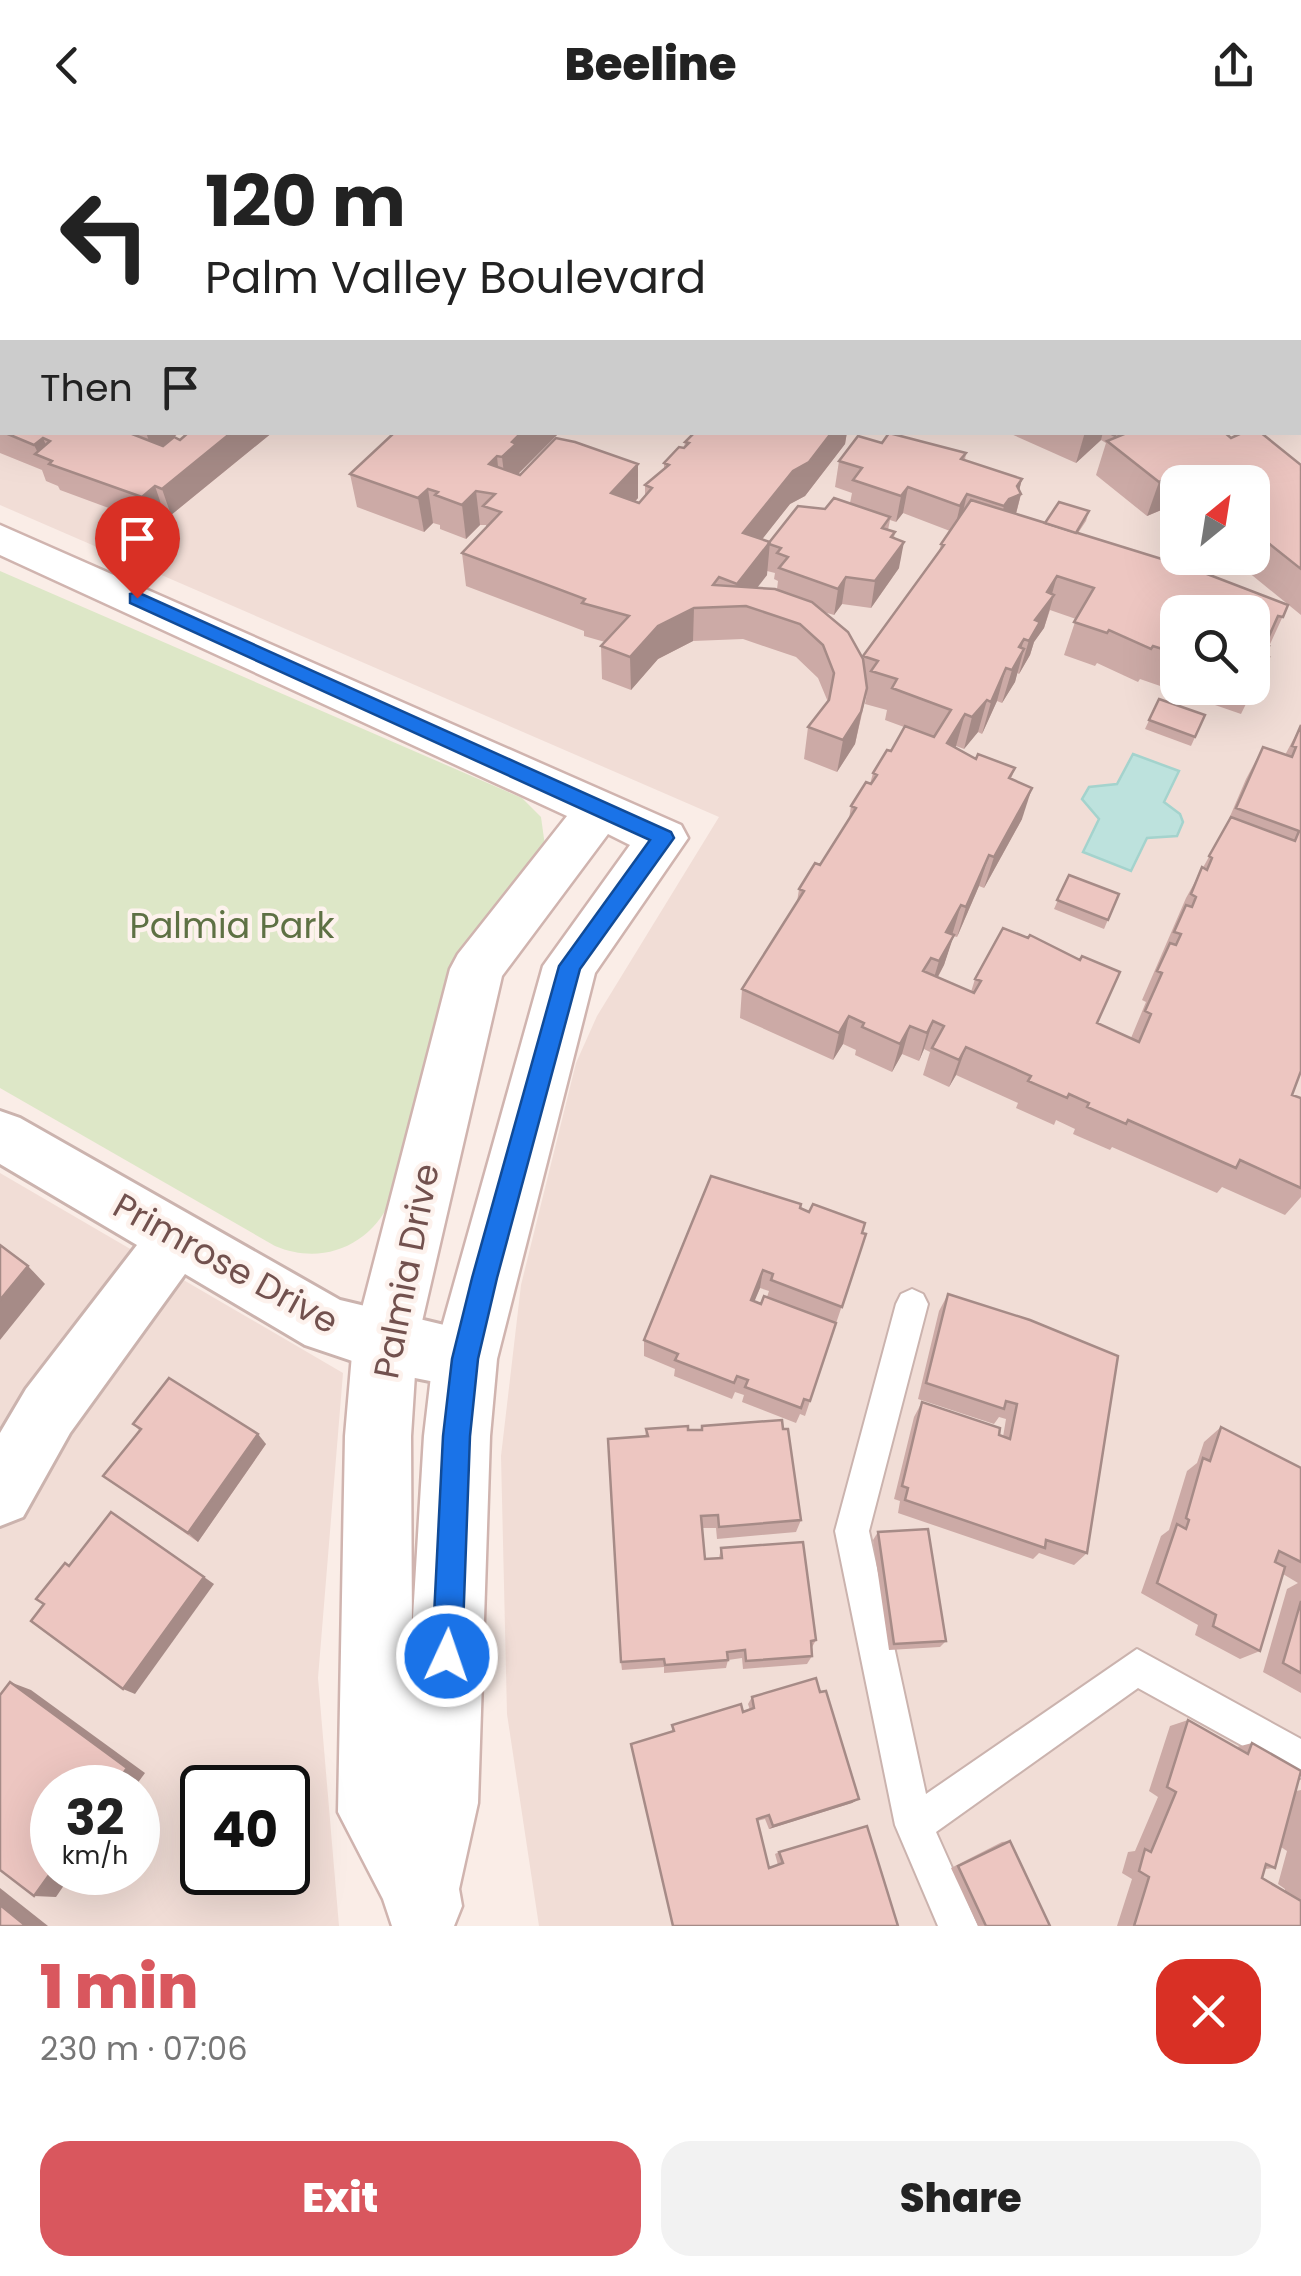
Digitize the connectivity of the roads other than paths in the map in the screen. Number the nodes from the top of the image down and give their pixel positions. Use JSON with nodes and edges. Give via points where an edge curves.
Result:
{"nodes":[{"id":1,"x":0,"y":540,"type":"edge"},
{"id":2,"x":600,"y":809,"type":"junction"},
{"id":3,"x":0,"y":1135,"type":"edge"},
{"id":4,"x":178,"y":1239,"type":"junction"},
{"id":5,"x":912,"y":1304,"type":"dead end"},
{"id":6,"x":385,"y":1343,"type":"junction"},
{"id":7,"x":465,"y":1359,"type":"junction"},
{"id":8,"x":0,"y":1494,"type":"edge"},
{"id":9,"x":1301,"y":1759,"type":"edge"},
{"id":10,"x":914,"y":1825,"type":"junction"},
{"id":11,"x":423,"y":1908,"type":"edge"},
{"id":12,"x":958,"y":1926,"type":"edge"}],
"edges":[{"from":1,"to":2,"type":"street"},
{"from":2,"to":6,"type":"street","name":"Palmia Drive","via":[[477,969]]},
{"from":2,"to":7,"type":"street","name":"Palmia Drive","via":[[664,838],[570,966]]},
{"from":3,"to":4,"type":"street","name":"Primrose Drive"},
{"from":4,"to":6,"type":"street","name":"Primrose Drive","via":[[326,1324]]},
{"from":4,"to":8,"type":"street","via":[[48,1411]]},
{"from":5,"to":10,"type":"lane","via":[[852,1531]]},
{"from":6,"to":7,"type":"street","name":"Primrose Drive"},
{"from":6,"to":11,"type":"street","name":"Palmia Drive","via":[[378,1436],[376,1812]]},
{"from":7,"to":11,"type":"street","name":"Palmia Drive","via":[[440,1803]]},
{"from":9,"to":10,"type":"lane","via":[[1137,1667]]},
{"from":10,"to":12,"type":"lane"}]}
